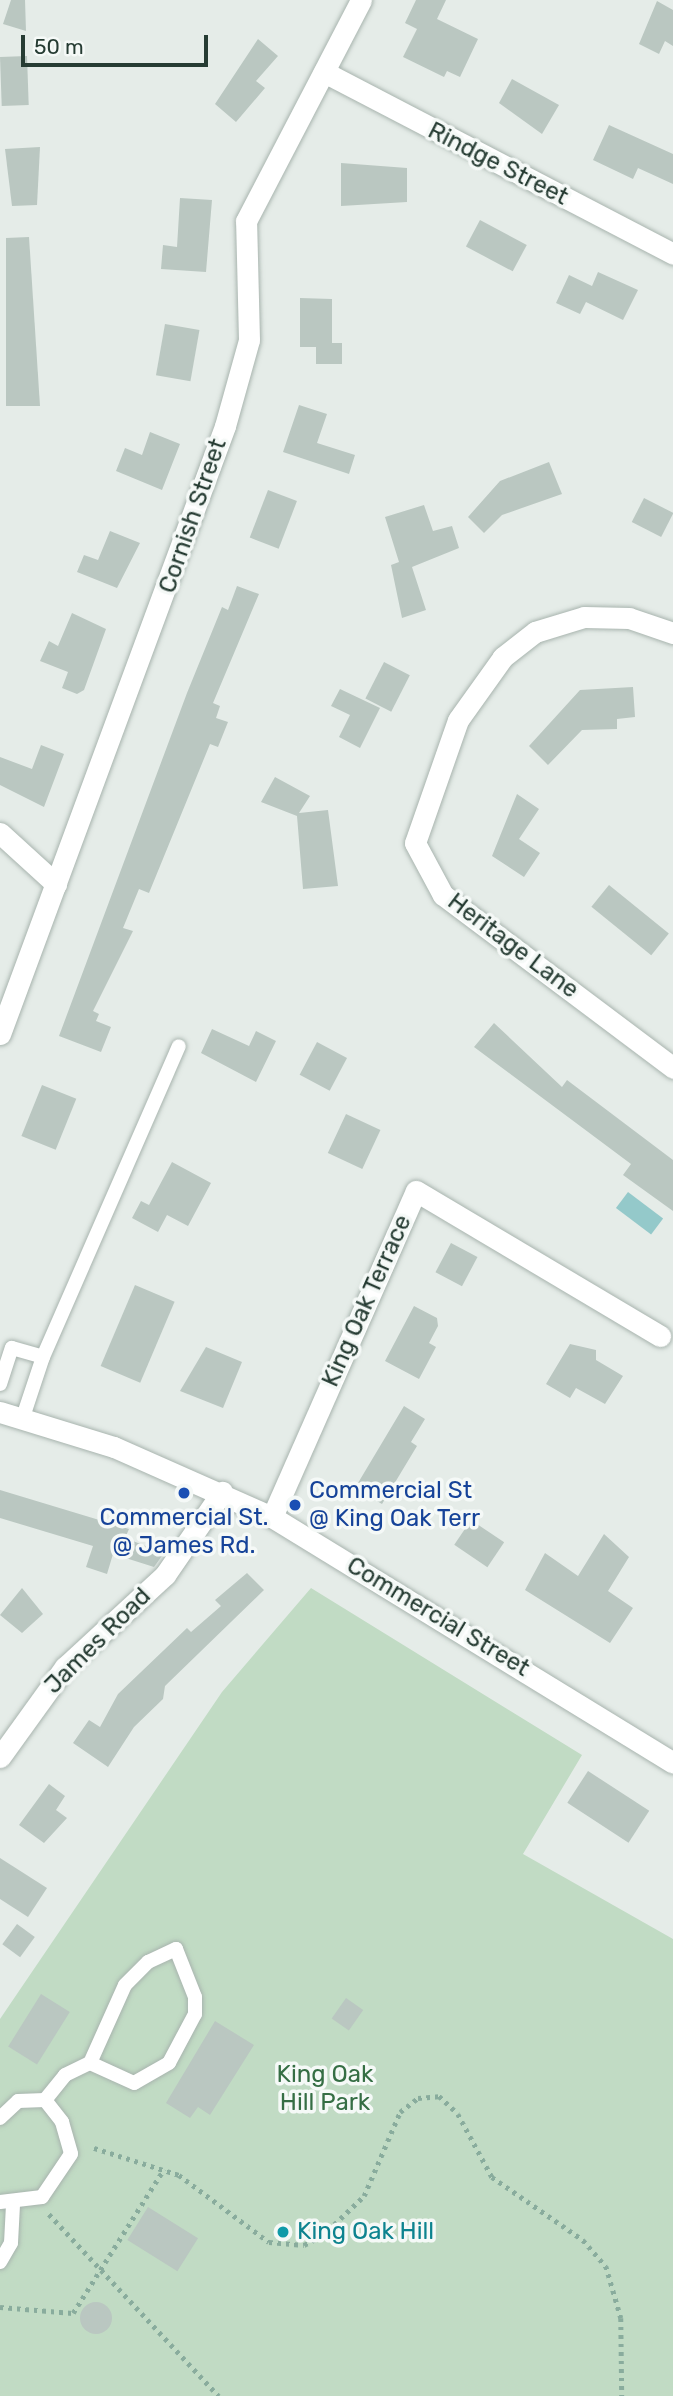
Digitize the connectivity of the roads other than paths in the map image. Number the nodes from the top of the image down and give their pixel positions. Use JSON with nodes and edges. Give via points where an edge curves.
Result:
{"nodes":[{"id":1,"x":361,"y":0,"type":"edge"},
{"id":2,"x":324,"y":72,"type":"junction"},
{"id":3,"x":673,"y":254,"type":"edge"},
{"id":4,"x":673,"y":633,"type":"edge"},
{"id":5,"x":0,"y":833,"type":"edge"},
{"id":6,"x":56,"y":884,"type":"junction"},
{"id":7,"x":0,"y":1034,"type":"edge"},
{"id":8,"x":178,"y":1046,"type":"dead end"},
{"id":9,"x":673,"y":1068,"type":"edge"},
{"id":10,"x":660,"y":1335,"type":"dead end"},
{"id":11,"x":43,"y":1357,"type":"junction"},
{"id":12,"x":0,"y":1384,"type":"edge"},
{"id":13,"x":0,"y":1412,"type":"edge"},
{"id":14,"x":22,"y":1420,"type":"junction"},
{"id":15,"x":222,"y":1492,"type":"junction"},
{"id":16,"x":272,"y":1517,"type":"junction"},
{"id":17,"x":0,"y":1757,"type":"edge"},
{"id":18,"x":673,"y":1763,"type":"edge"},
{"id":19,"x":90,"y":2063,"type":"junction"},
{"id":20,"x":45,"y":2100,"type":"junction"},
{"id":21,"x":0,"y":2118,"type":"edge"},
{"id":22,"x":6,"y":2204,"type":"edge"},
{"id":23,"x":0,"y":2262,"type":"edge"}],
"edges":[{"from":1,"to":2,"type":"street","name":"Cornish Street"},
{"from":2,"to":3,"type":"street","name":"Rindge Street"},
{"from":2,"to":6,"type":"street","name":"Cornish Street","via":[[246,221],[249,340],[225,426]]},
{"from":4,"to":9,"type":"street","name":"Heritage Lane","via":[[629,618],[584,617],[535,632],[503,657],[458,720],[415,844],[443,895]]},
{"from":5,"to":6,"type":"street"},
{"from":6,"to":7,"type":"street","name":"Cornish Street"},
{"from":8,"to":11,"type":"lane"},
{"from":10,"to":16,"type":"street","name":"King Oak Terrace","via":[[415,1191]]},
{"from":11,"to":12,"type":"lane","via":[[12,1348]]},
{"from":11,"to":14,"type":"lane"},
{"from":13,"to":14,"type":"street","name":"Commercial Street"},
{"from":14,"to":15,"type":"street","name":"Commercial Street","via":[[114,1447]]},
{"from":15,"to":16,"type":"street","name":"Commercial Street"},
{"from":15,"to":17,"type":"street","name":"James Road","via":[[165,1575],[65,1667]]},
{"from":16,"to":18,"type":"street","name":"Commercial Street"},
{"from":19,"to":19,"type":"lane","via":[[125,1985],[148,1962],[176,1949],[195,1997],[195,2014],[169,2063],[134,2083]]},
{"from":19,"to":20,"type":"lane","via":[[65,2076]]},
{"from":20,"to":21,"type":"lane","via":[[18,2101]]},
{"from":20,"to":22,"type":"lane","via":[[65,2129],[71,2154],[42,2197]]},
{"from":22,"to":23,"type":"lane","via":[[11,2243]]}]}
